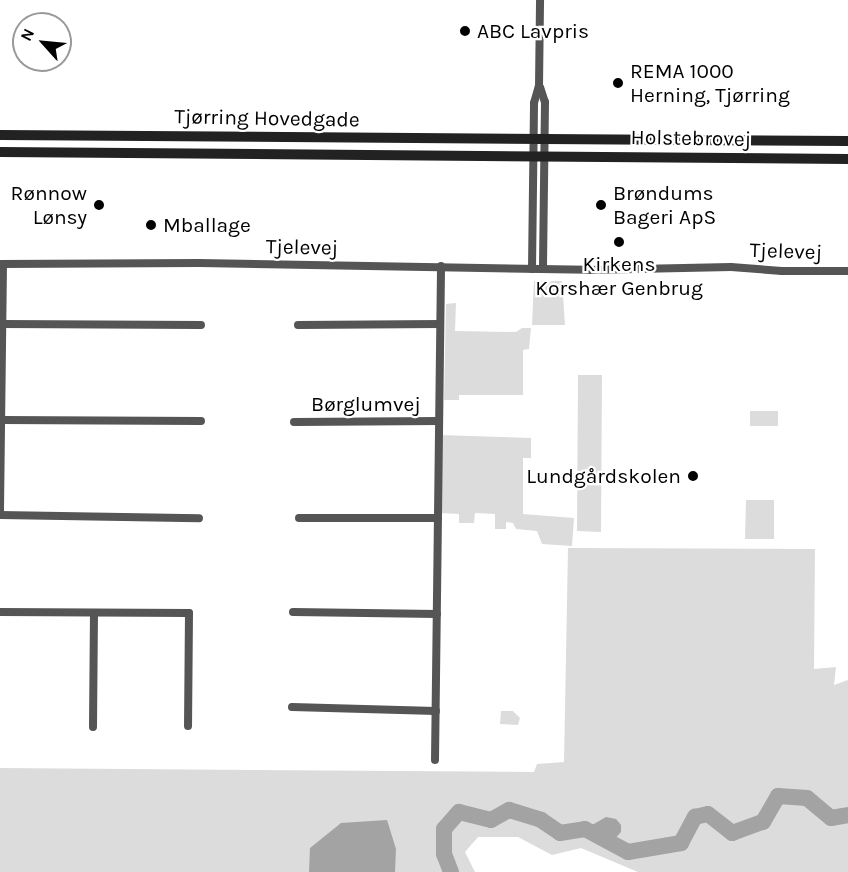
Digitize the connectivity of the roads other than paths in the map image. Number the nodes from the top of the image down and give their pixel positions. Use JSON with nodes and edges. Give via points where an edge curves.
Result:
{"nodes":[{"id":1,"x":540,"y":0,"type":"edge"},
{"id":2,"x":0,"y":135,"type":"edge"},
{"id":3,"x":539,"y":140,"type":"junction"},
{"id":4,"x":848,"y":141,"type":"edge"},
{"id":5,"x":0,"y":152,"type":"edge"},
{"id":6,"x":538,"y":156,"type":"junction"},
{"id":7,"x":848,"y":159,"type":"edge"},
{"id":8,"x":2,"y":264,"type":"edge"},
{"id":9,"x":441,"y":266,"type":"junction"},
{"id":10,"x":532,"y":268,"type":"junction"},
{"id":11,"x":543,"y":269,"type":"junction"},
{"id":12,"x":848,"y":271,"type":"edge"},
{"id":13,"x":3,"y":324,"type":"junction"},
{"id":14,"x":440,"y":324,"type":"junction"},
{"id":15,"x":201,"y":325,"type":"dead end"},
{"id":16,"x":298,"y":325,"type":"dead end"},
{"id":17,"x":2,"y":420,"type":"junction"},
{"id":18,"x":201,"y":421,"type":"dead end"},
{"id":19,"x":294,"y":422,"type":"dead end"},
{"id":20,"x":439,"y":422,"type":"junction"},
{"id":21,"x":199,"y":518,"type":"dead end"},
{"id":22,"x":299,"y":518,"type":"dead end"},
{"id":23,"x":438,"y":518,"type":"junction"},
{"id":24,"x":0,"y":612,"type":"edge"},
{"id":25,"x":293,"y":612,"type":"dead end"},
{"id":26,"x":94,"y":613,"type":"junction"},
{"id":27,"x":437,"y":615,"type":"junction"},
{"id":28,"x":292,"y":707,"type":"dead end"},
{"id":29,"x":436,"y":711,"type":"junction"},
{"id":30,"x":188,"y":726,"type":"dead end"},
{"id":31,"x":93,"y":727,"type":"dead end"},
{"id":32,"x":435,"y":760,"type":"dead end"}],
"edges":[{"from":1,"to":3,"type":"street","via":[[539,86],[545,102]]},
{"from":2,"to":3,"type":"main road","name":"Tjørring Hovedgade"},
{"from":3,"to":4,"type":"main road","name":"Holstebrovej"},
{"from":3,"to":6,"type":"street"},
{"from":5,"to":6,"type":"main road","name":"Tjørring Hovedgade"},
{"from":6,"to":7,"type":"main road","name":"Holstebrovej"},
{"from":6,"to":10,"type":"street"},
{"from":6,"to":11,"type":"street"},
{"from":8,"to":9,"type":"street","name":"Tjelevej"},
{"from":8,"to":13,"type":"street"},
{"from":9,"to":10,"type":"street","name":"Tjelevej"},
{"from":9,"to":14,"type":"street","name":"Børglumvej"},
{"from":10,"to":11,"type":"street","name":"Tjelevej"},
{"from":11,"to":12,"type":"street","name":"Tjelevej","via":[[714,267]]},
{"from":13,"to":15,"type":"street"},
{"from":13,"to":17,"type":"street"},
{"from":14,"to":16,"type":"street"},
{"from":14,"to":20,"type":"street","name":"Børglumvej"},
{"from":17,"to":18,"type":"street"},
{"from":17,"to":21,"type":"street","via":[[0,515]]},
{"from":19,"to":20,"type":"street","name":"Børglumvej"},
{"from":20,"to":23,"type":"street","name":"Børglumvej"},
{"from":22,"to":23,"type":"street"},
{"from":23,"to":27,"type":"street","name":"Børglumvej"},
{"from":24,"to":26,"type":"street"},
{"from":25,"to":27,"type":"street"},
{"from":26,"to":30,"type":"street","via":[[189,613]]},
{"from":26,"to":31,"type":"street"},
{"from":27,"to":29,"type":"street","name":"Børglumvej"},
{"from":28,"to":29,"type":"street"},
{"from":29,"to":32,"type":"street","name":"Børglumvej"}]}
